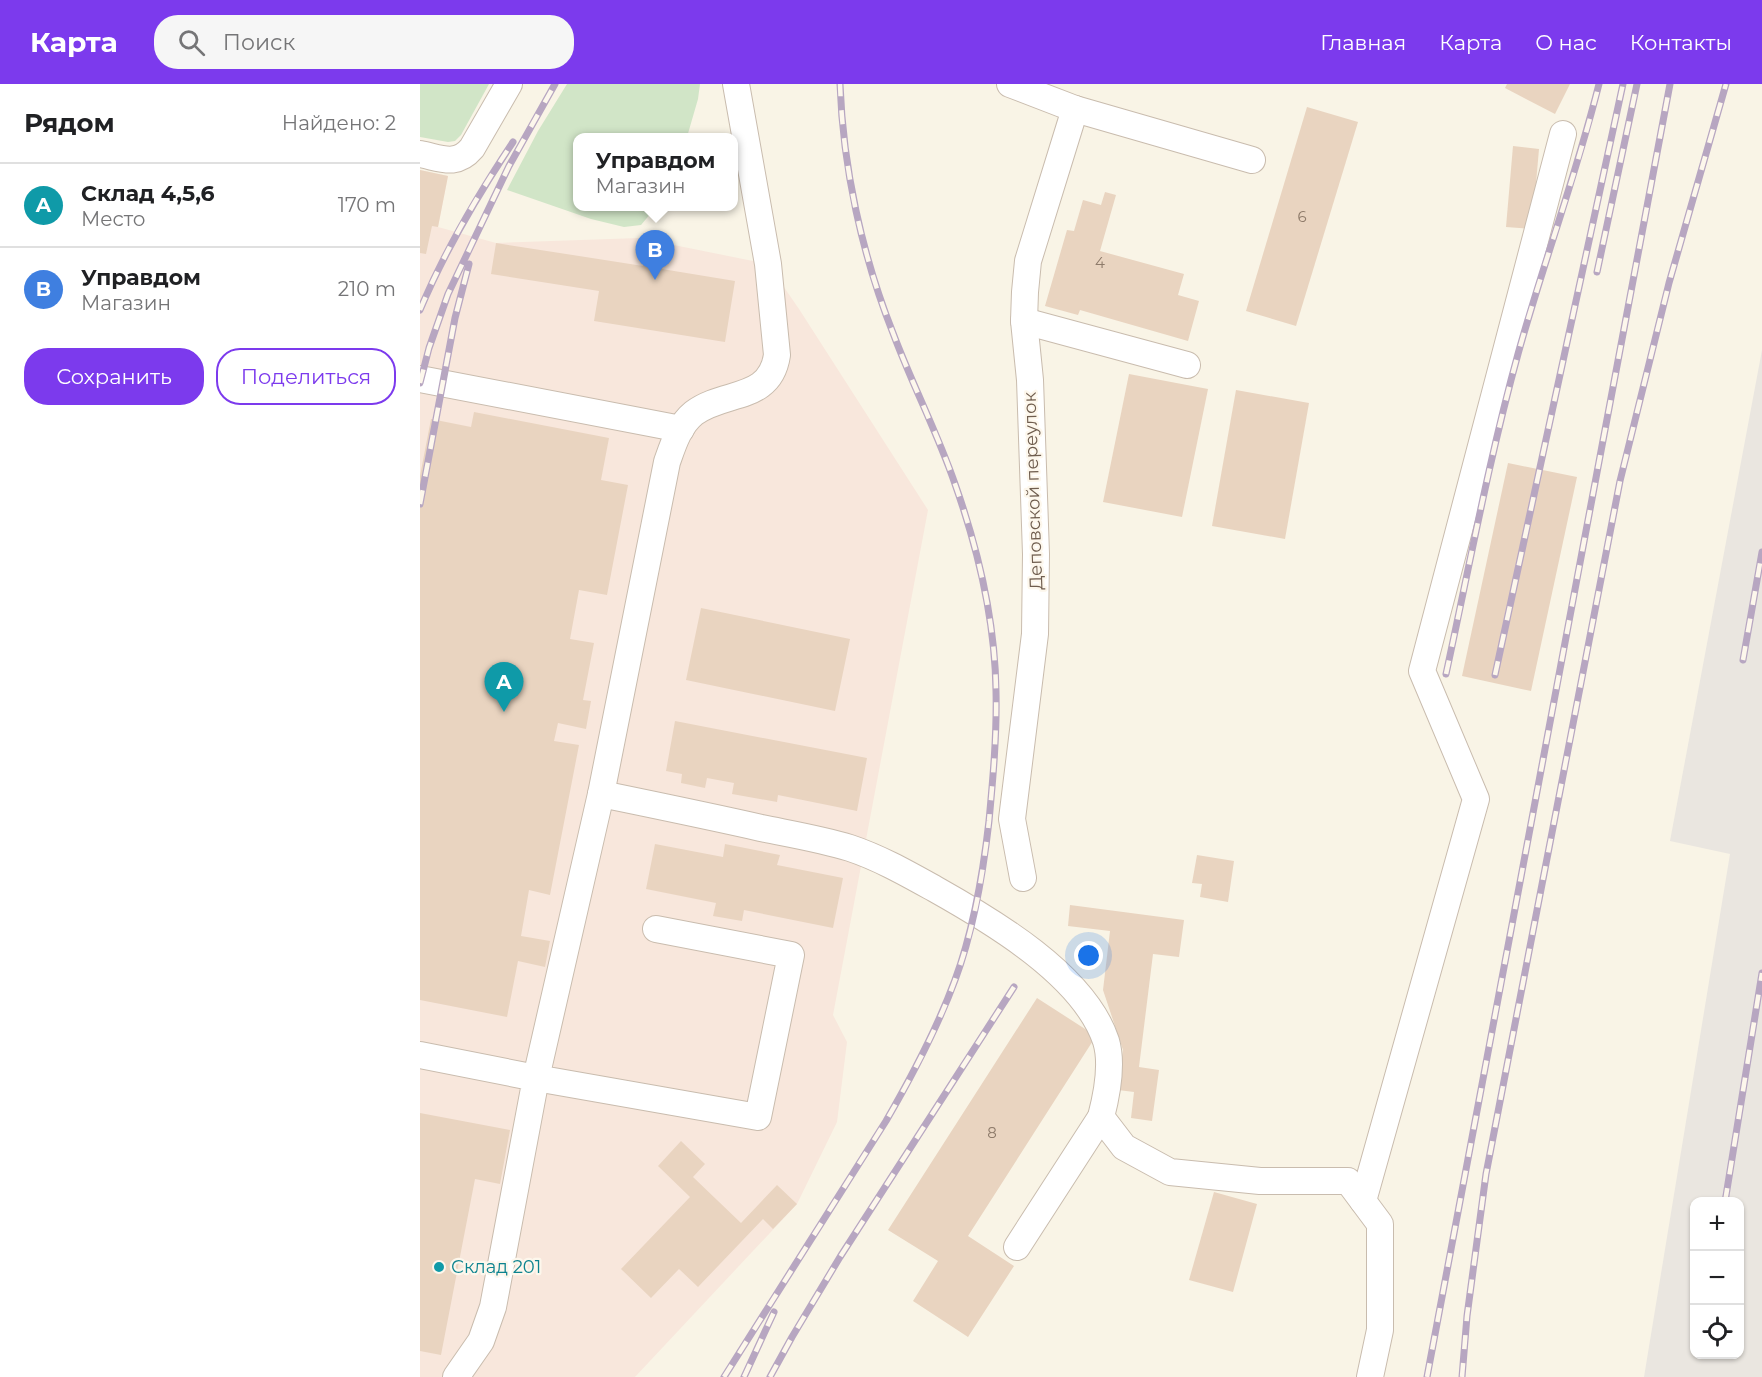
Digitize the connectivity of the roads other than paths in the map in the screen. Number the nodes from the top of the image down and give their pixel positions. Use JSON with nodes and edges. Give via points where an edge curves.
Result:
{"nodes":[{"id":1,"x":509,"y":84,"type":"edge"},
{"id":2,"x":736,"y":84,"type":"edge"},
{"id":3,"x":1010,"y":84,"type":"edge"},
{"id":4,"x":1076,"y":109,"type":"junction"},
{"id":5,"x":1563,"y":134,"type":"dead end"},
{"id":6,"x":420,"y":154,"type":"edge"},
{"id":7,"x":1252,"y":160,"type":"dead end"},
{"id":8,"x":1024,"y":321,"type":"junction"},
{"id":9,"x":1187,"y":365,"type":"dead end"},
{"id":10,"x":420,"y":379,"type":"edge"},
{"id":11,"x":681,"y":429,"type":"junction"},
{"id":12,"x":601,"y":794,"type":"junction"},
{"id":13,"x":1023,"y":878,"type":"dead end"},
{"id":14,"x":656,"y":930,"type":"dead end"},
{"id":15,"x":420,"y":1055,"type":"edge"},
{"id":16,"x":536,"y":1078,"type":"junction"},
{"id":17,"x":1101,"y":1117,"type":"junction"},
{"id":18,"x":1363,"y":1201,"type":"junction"},
{"id":19,"x":1017,"y":1247,"type":"dead end"},
{"id":20,"x":456,"y":1377,"type":"edge"},
{"id":21,"x":1370,"y":1377,"type":"edge"}],
"edges":[{"from":1,"to":6,"type":"street","via":[[465,157],[455,161]]},
{"from":2,"to":11,"type":"street","via":[[768,264],[775,369],[756,390],[708,405],[693,414]]},
{"from":3,"to":4,"type":"street"},
{"from":4,"to":7,"type":"street"},
{"from":4,"to":8,"type":"street","name":"Деповской переулок","via":[[1028,261]]},
{"from":5,"to":18,"type":"street","via":[[1422,671],[1476,799]]},
{"from":8,"to":9,"type":"street"},
{"from":8,"to":13,"type":"street","name":"Деповской переулок","via":[[1030,380],[1036,594],[1035,634],[1012,819]]},
{"from":10,"to":11,"type":"street"},
{"from":11,"to":12,"type":"street","via":[[661,486]]},
{"from":12,"to":16,"type":"street"},
{"from":12,"to":17,"type":"street","via":[[857,850],[905,872],[1004,930],[1052,968],[1099,1024],[1108,1063]]},
{"from":14,"to":16,"type":"street","via":[[791,955],[758,1117]]},
{"from":15,"to":16,"type":"street"},
{"from":16,"to":20,"type":"street","via":[[492,1307],[481,1341]]},
{"from":17,"to":18,"type":"street","via":[[1124,1147],[1170,1172],[1260,1181],[1348,1181]]},
{"from":17,"to":19,"type":"street"},
{"from":18,"to":21,"type":"street","via":[[1380,1224],[1380,1330]]}]}
